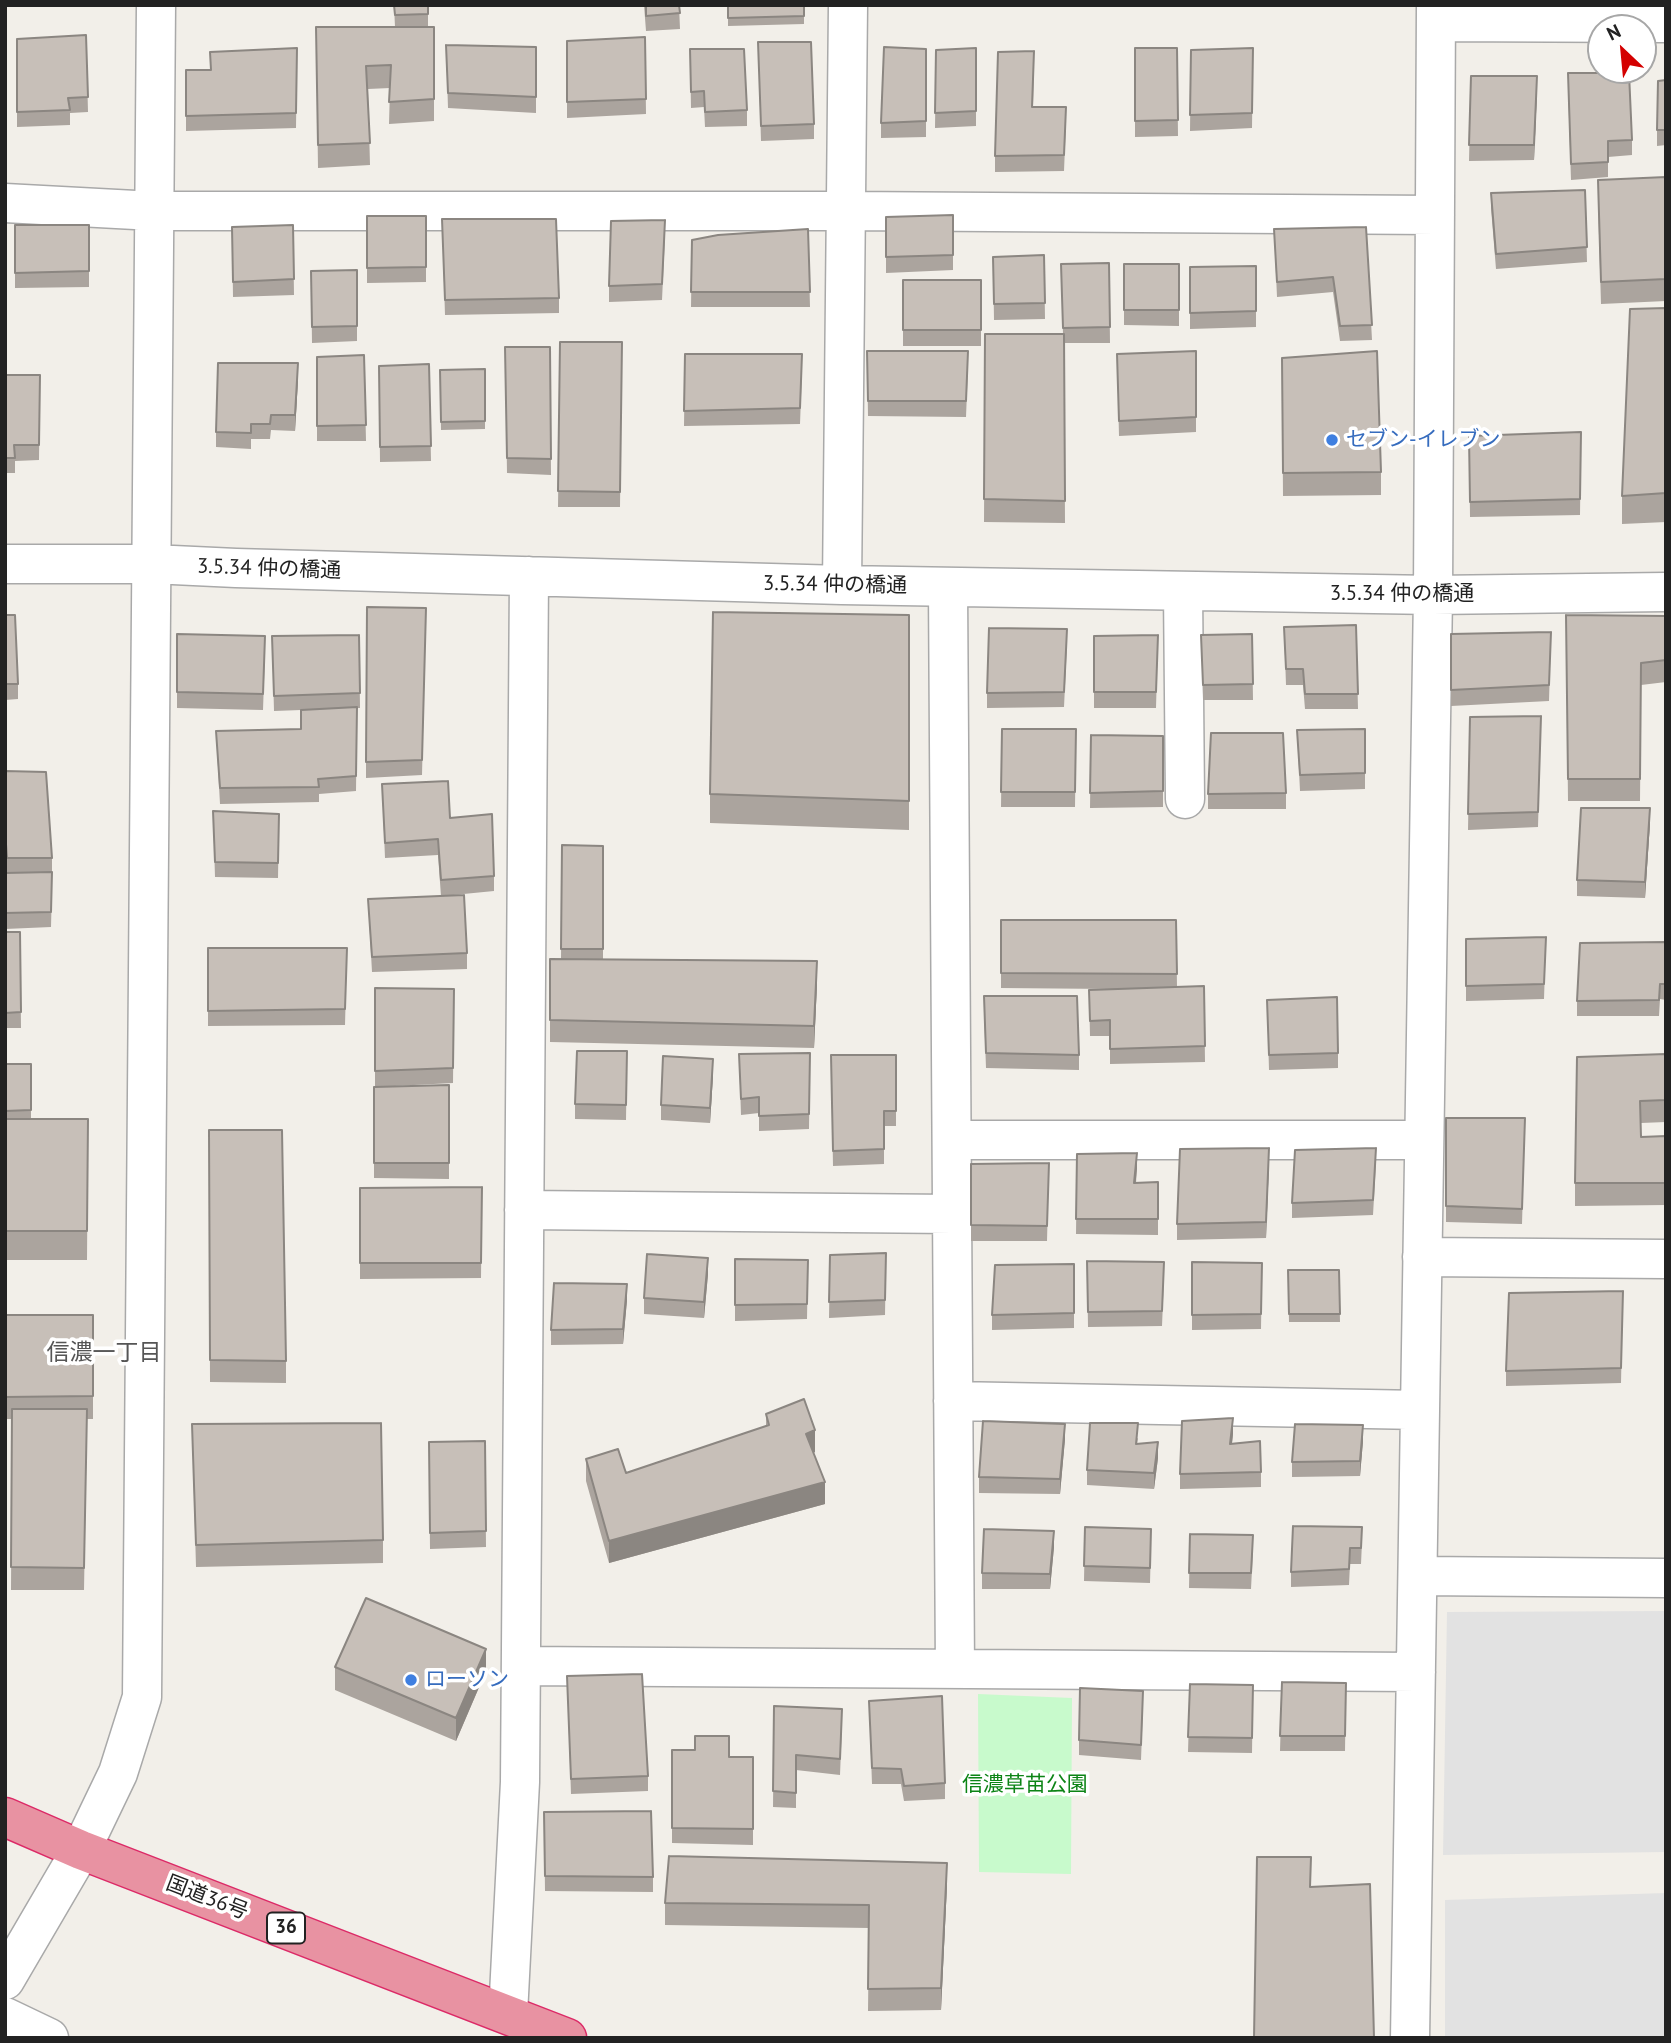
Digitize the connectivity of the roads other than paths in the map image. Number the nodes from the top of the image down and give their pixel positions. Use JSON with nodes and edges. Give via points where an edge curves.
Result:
{"nodes":[{"id":1,"x":156,"y":5,"type":"edge"},
{"id":2,"x":848,"y":5,"type":"edge"},
{"id":3,"x":1436,"y":14,"type":"edge"},
{"id":4,"x":1666,"y":23,"type":"edge"},
{"id":5,"x":5,"y":203,"type":"edge"},
{"id":6,"x":154,"y":211,"type":"junction"},
{"id":7,"x":845,"y":211,"type":"junction"},
{"id":8,"x":1435,"y":215,"type":"junction"},
{"id":9,"x":5,"y":564,"type":"edge"},
{"id":10,"x":152,"y":564,"type":"junction"},
{"id":11,"x":529,"y":576,"type":"junction"},
{"id":12,"x":842,"y":585,"type":"junction"},
{"id":13,"x":948,"y":587,"type":"junction"},
{"id":14,"x":1183,"y":591,"type":"junction"},
{"id":15,"x":1666,"y":592,"type":"edge"},
{"id":16,"x":1433,"y":595,"type":"junction"},
{"id":17,"x":1185,"y":799,"type":"dead end"},
{"id":18,"x":952,"y":1140,"type":"junction"},
{"id":19,"x":1424,"y":1140,"type":"junction"},
{"id":20,"x":524,"y":1210,"type":"junction"},
{"id":21,"x":952,"y":1214,"type":"junction"},
{"id":22,"x":1422,"y":1257,"type":"junction"},
{"id":23,"x":1666,"y":1259,"type":"edge"},
{"id":24,"x":953,"y":1401,"type":"junction"},
{"id":25,"x":1420,"y":1410,"type":"junction"},
{"id":26,"x":1418,"y":1576,"type":"junction"},
{"id":27,"x":1666,"y":1578,"type":"edge"},
{"id":28,"x":521,"y":1666,"type":"junction"},
{"id":29,"x":955,"y":1669,"type":"junction"},
{"id":30,"x":1416,"y":1672,"type":"junction"},
{"id":31,"x":5,"y":1817,"type":"edge"},
{"id":32,"x":81,"y":1850,"type":"junction"},
{"id":33,"x":5,"y":1980,"type":"edge"},
{"id":34,"x":508,"y":2014,"type":"junction"},
{"id":35,"x":5,"y":2018,"type":"edge"},
{"id":36,"x":49,"y":2038,"type":"edge"},
{"id":37,"x":566,"y":2038,"type":"edge"},
{"id":38,"x":1410,"y":2038,"type":"edge"}],
"edges":[{"from":1,"to":6,"type":"street"},
{"from":2,"to":7,"type":"street"},
{"from":3,"to":4,"type":"street"},
{"from":3,"to":8,"type":"street"},
{"from":5,"to":6,"type":"street"},
{"from":6,"to":7,"type":"street"},
{"from":6,"to":10,"type":"street"},
{"from":7,"to":8,"type":"street"},
{"from":7,"to":12,"type":"street"},
{"from":8,"to":16,"type":"street"},
{"from":9,"to":10,"type":"street","name":"3.5.34 仲の橋通"},
{"from":10,"to":11,"type":"street","name":"3.5.34 仲の橋通"},
{"from":10,"to":32,"type":"street","via":[[142,1697],[118,1773]]},
{"from":11,"to":12,"type":"street","name":"3.5.34 仲の橋通"},
{"from":11,"to":20,"type":"street"},
{"from":12,"to":13,"type":"street","name":"3.5.34 仲の橋通"},
{"from":13,"to":14,"type":"street","name":"3.5.34 仲の橋通"},
{"from":13,"to":18,"type":"street"},
{"from":14,"to":16,"type":"street","name":"3.5.34 仲の橋通"},
{"from":14,"to":17,"type":"street"},
{"from":15,"to":16,"type":"street","name":"3.5.34 仲の橋通"},
{"from":16,"to":19,"type":"street"},
{"from":18,"to":19,"type":"street"},
{"from":18,"to":21,"type":"street"},
{"from":19,"to":22,"type":"street"},
{"from":20,"to":21,"type":"street"},
{"from":20,"to":28,"type":"street"},
{"from":21,"to":24,"type":"street"},
{"from":22,"to":23,"type":"street"},
{"from":22,"to":25,"type":"street"},
{"from":24,"to":25,"type":"street"},
{"from":24,"to":29,"type":"street"},
{"from":25,"to":26,"type":"street"},
{"from":26,"to":27,"type":"street"},
{"from":26,"to":30,"type":"street"},
{"from":28,"to":29,"type":"street"},
{"from":28,"to":34,"type":"street"},
{"from":29,"to":30,"type":"street"},
{"from":30,"to":38,"type":"street"},
{"from":31,"to":32,"type":"highway","name":"国道36号","number":"36"},
{"from":32,"to":33,"type":"street"},
{"from":32,"to":34,"type":"highway","name":"国道36号","number":"36"},
{"from":34,"to":37,"type":"highway","name":"国道36号","number":"36"},
{"from":35,"to":36,"type":"street"}]}
